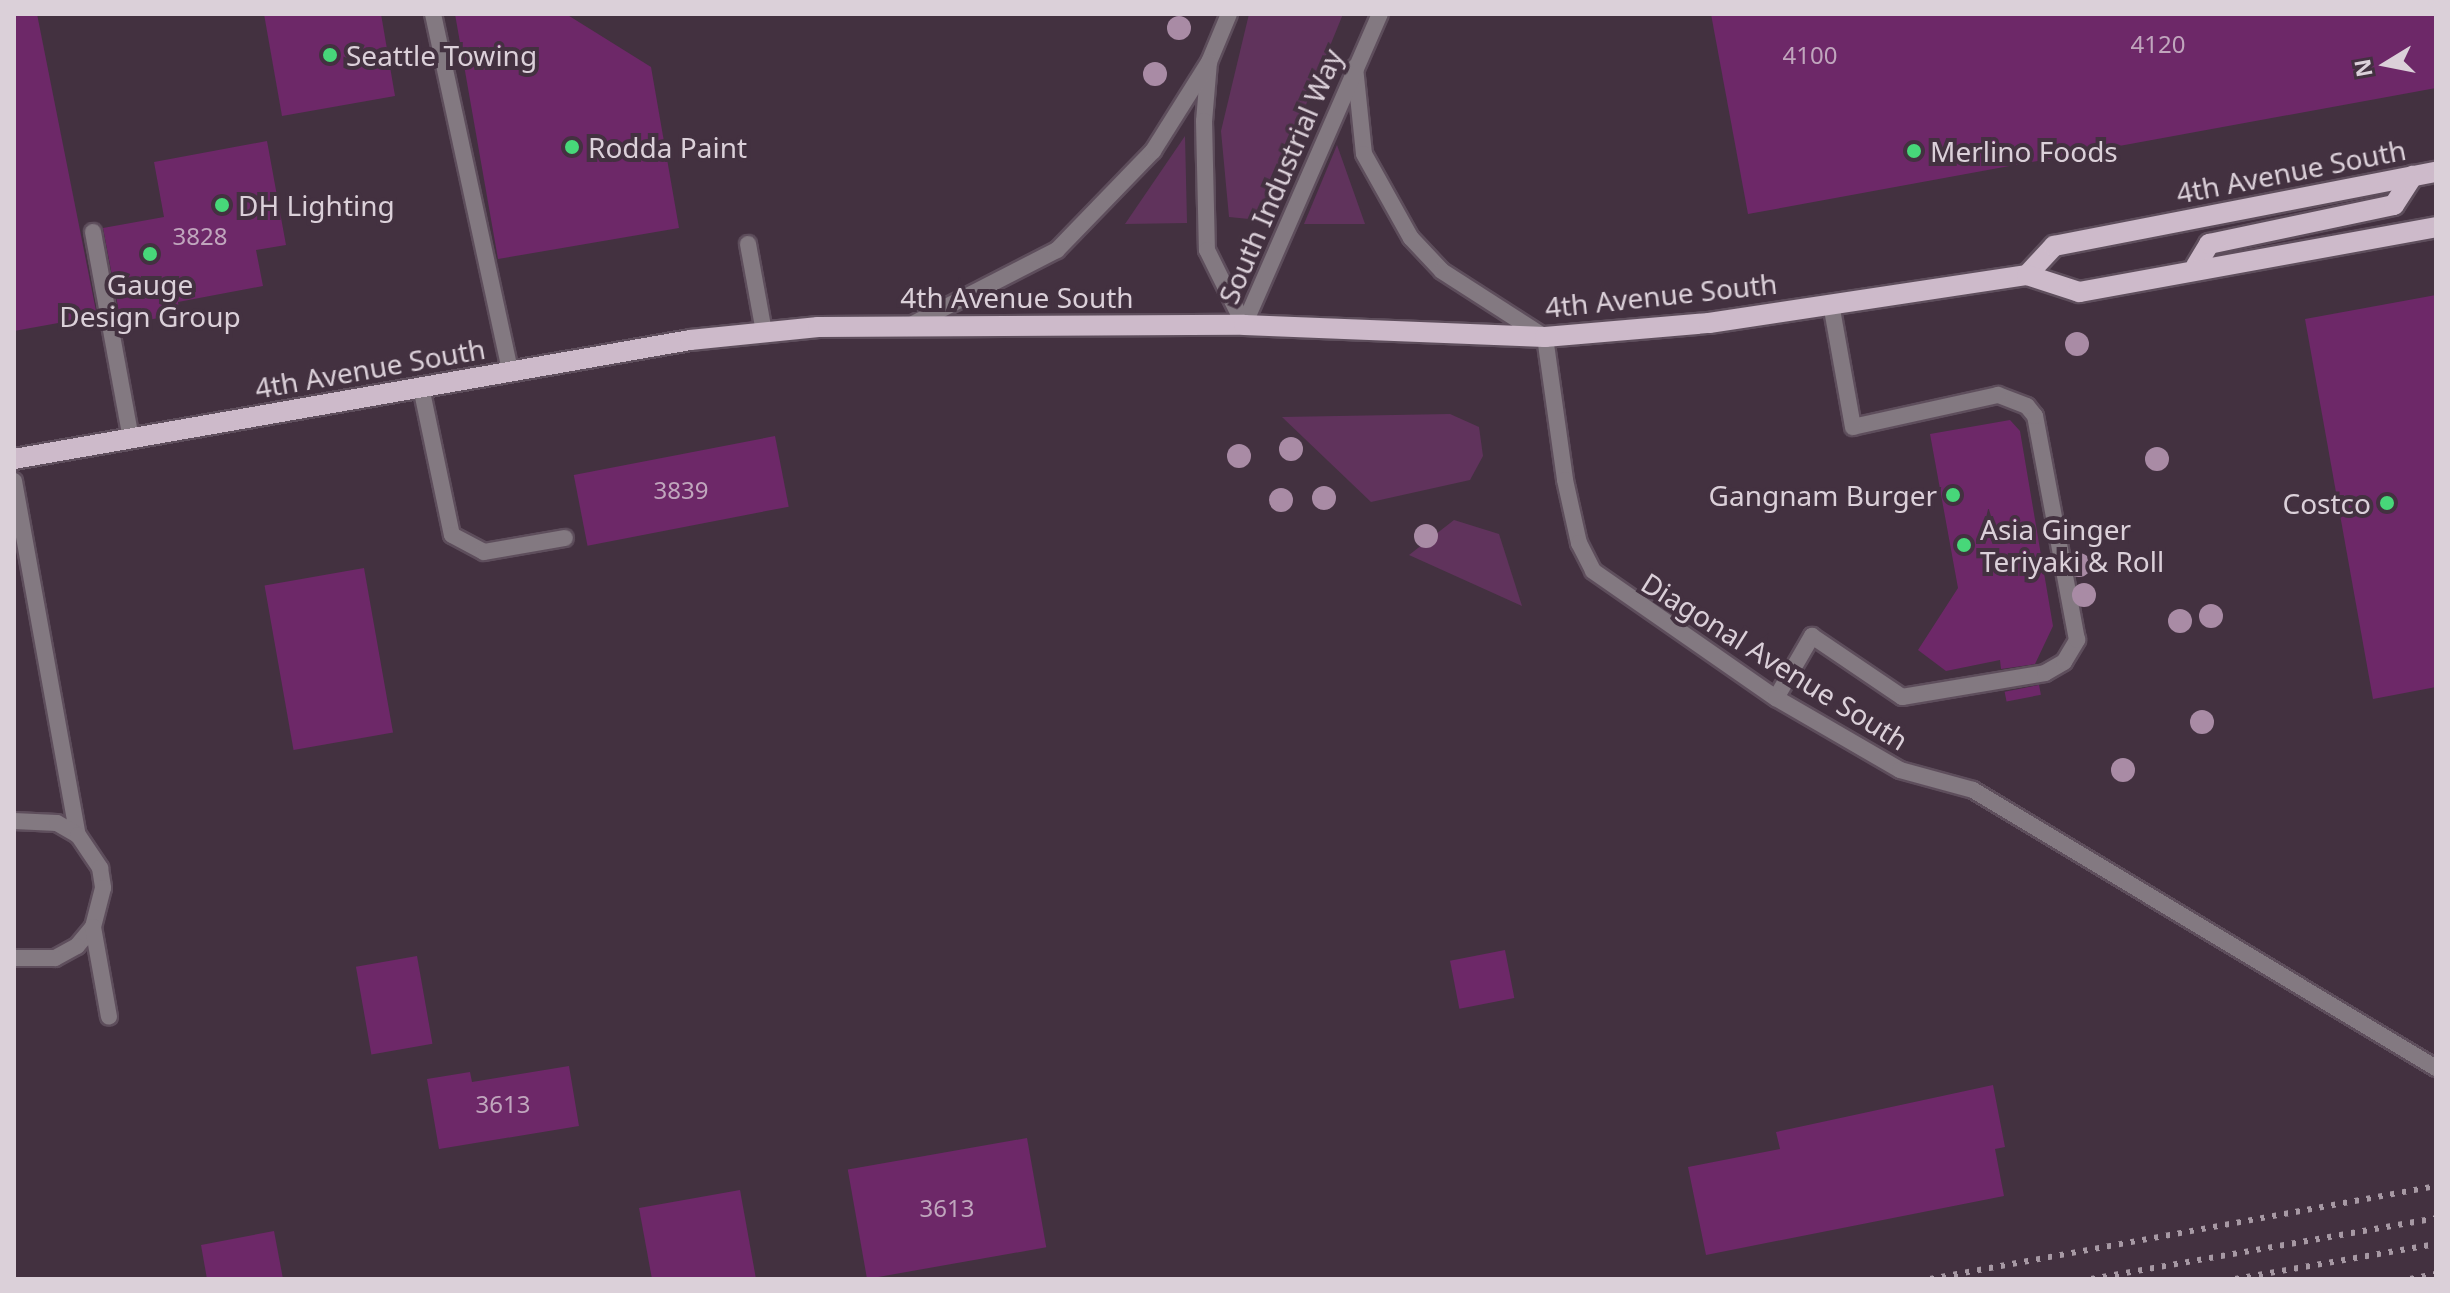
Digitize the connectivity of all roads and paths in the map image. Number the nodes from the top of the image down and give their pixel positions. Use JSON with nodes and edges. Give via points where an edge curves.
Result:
{"nodes":[{"id":1,"x":433,"y":14,"type":"edge"},
{"id":2,"x":1229,"y":14,"type":"edge"},
{"id":3,"x":1380,"y":14,"type":"edge"},
{"id":4,"x":1209,"y":62,"type":"junction"},
{"id":5,"x":1355,"y":67,"type":"junction"},
{"id":6,"x":2436,"y":172,"type":"edge"},
{"id":7,"x":2413,"y":176,"type":"junction"},
{"id":8,"x":2436,"y":227,"type":"edge"},
{"id":9,"x":93,"y":232,"type":"dead end"},
{"id":10,"x":748,"y":244,"type":"dead end"},
{"id":11,"x":2196,"y":266,"type":"junction"},
{"id":12,"x":2027,"y":275,"type":"junction"},
{"id":13,"x":1831,"y":304,"type":"junction"},
{"id":14,"x":911,"y":325,"type":"junction"},
{"id":15,"x":1244,"y":325,"type":"junction"},
{"id":16,"x":764,"y":332,"type":"junction"},
{"id":17,"x":1545,"y":337,"type":"junction"},
{"id":18,"x":510,"y":371,"type":"junction"},
{"id":19,"x":421,"y":387,"type":"junction"},
{"id":20,"x":131,"y":439,"type":"junction"},
{"id":21,"x":14,"y":459,"type":"edge"},
{"id":22,"x":14,"y":481,"type":"edge"},
{"id":23,"x":565,"y":538,"type":"dead end"},
{"id":24,"x":1776,"y":698,"type":"junction"},
{"id":25,"x":14,"y":821,"type":"edge"},
{"id":26,"x":78,"y":835,"type":"junction"},
{"id":27,"x":93,"y":927,"type":"junction"},
{"id":28,"x":14,"y":958,"type":"edge"},
{"id":29,"x":109,"y":1017,"type":"dead end"},
{"id":30,"x":2436,"y":1068,"type":"edge"}],
"edges":[{"from":1,"to":18,"type":"street"},
{"from":2,"to":4,"type":"street","name":"South Industrial Way"},
{"from":3,"to":5,"type":"street","name":"South Industrial Way"},
{"from":4,"to":14,"type":"street","via":[[1153,151],[1057,250]]},
{"from":4,"to":15,"type":"street","name":"South Industrial Way","via":[[1204,121],[1207,250]]},
{"from":5,"to":15,"type":"street","name":"South Industrial Way"},
{"from":5,"to":17,"type":"street","via":[[1364,154],[1411,238],[1442,271]]},
{"from":6,"to":7,"type":"main road","name":"4th Avenue South"},
{"from":7,"to":11,"type":"main road","via":[[2394,205],[2209,244]]},
{"from":7,"to":12,"type":"main road","name":"4th Avenue South","via":[[2054,246]]},
{"from":8,"to":11,"type":"main road","name":"4th Avenue South"},
{"from":9,"to":20,"type":"street"},
{"from":10,"to":16,"type":"street"},
{"from":11,"to":12,"type":"main road","name":"4th Avenue South","via":[[2079,292]]},
{"from":12,"to":13,"type":"main road","name":"4th Avenue South"},
{"from":13,"to":17,"type":"main road","name":"4th Avenue South","via":[[1709,323]]},
{"from":13,"to":24,"type":"street","via":[[1853,427],[1998,395],[2027,406],[2035,416],[2077,640],[2064,662],[2045,673],[1902,697],[1812,636]]},
{"from":14,"to":15,"type":"main road","name":"4th Avenue South"},
{"from":14,"to":16,"type":"main road","name":"4th Avenue South"},
{"from":15,"to":17,"type":"main road","name":"4th Avenue South"},
{"from":16,"to":18,"type":"main road","name":"4th Avenue South"},
{"from":17,"to":24,"type":"street","name":"Diagonal Avenue South","via":[[1565,480],[1579,543],[1593,571]]},
{"from":18,"to":19,"type":"main road","name":"4th Avenue South"},
{"from":19,"to":20,"type":"main road","name":"4th Avenue South"},
{"from":19,"to":23,"type":"street","via":[[452,535],[484,552]]},
{"from":20,"to":21,"type":"main road","name":"4th Avenue South"},
{"from":22,"to":26,"type":"street"},
{"from":24,"to":30,"type":"street","name":"Diagonal Avenue South","via":[[1900,770],[1973,790]]},
{"from":25,"to":26,"type":"street","via":[[57,823]]},
{"from":26,"to":27,"type":"street","via":[[100,868],[101,909]]},
{"from":27,"to":28,"type":"street","via":[[55,958]]},
{"from":27,"to":29,"type":"street"}]}
